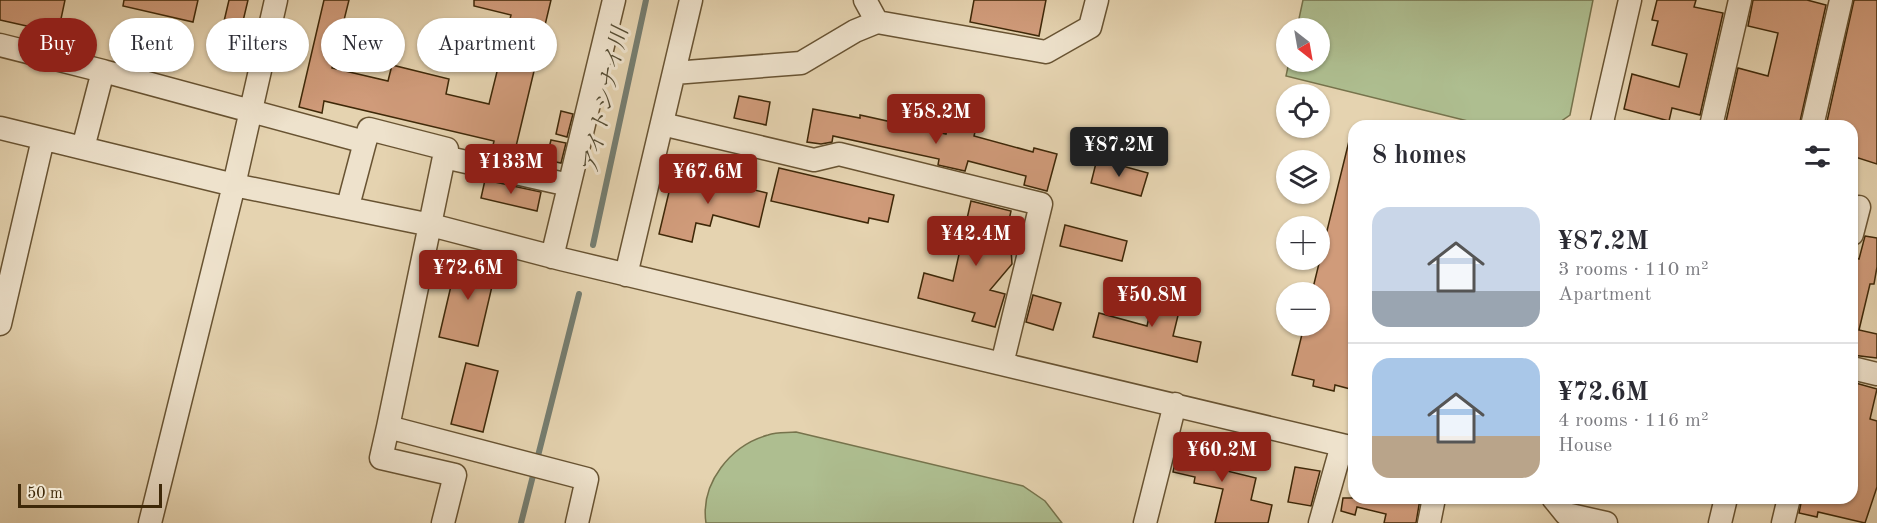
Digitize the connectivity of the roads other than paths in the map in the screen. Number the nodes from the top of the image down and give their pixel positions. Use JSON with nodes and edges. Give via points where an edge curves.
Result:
{"nodes":[{"id":1,"x":276,"y":0,"type":"edge"},
{"id":2,"x":614,"y":0,"type":"edge"},
{"id":3,"x":691,"y":0,"type":"edge"},
{"id":4,"x":865,"y":0,"type":"edge"},
{"id":5,"x":1097,"y":0,"type":"edge"},
{"id":6,"x":1630,"y":0,"type":"edge"},
{"id":7,"x":1740,"y":0,"type":"edge"},
{"id":8,"x":1841,"y":0,"type":"edge"},
{"id":9,"x":877,"y":22,"type":"junction"},
{"id":10,"x":0,"y":45,"type":"edge"},
{"id":11,"x":103,"y":71,"type":"junction"},
{"id":12,"x":674,"y":73,"type":"junction"},
{"id":13,"x":249,"y":112,"type":"junction"},
{"id":14,"x":1602,"y":120,"type":"edge"},
{"id":15,"x":1712,"y":120,"type":"edge"},
{"id":16,"x":1813,"y":120,"type":"edge"},
{"id":17,"x":662,"y":124,"type":"junction"},
{"id":18,"x":0,"y":128,"type":"edge"},
{"id":19,"x":43,"y":139,"type":"junction"},
{"id":20,"x":365,"y":142,"type":"junction"},
{"id":21,"x":83,"y":147,"type":"junction"},
{"id":22,"x":444,"y":157,"type":"junction"},
{"id":23,"x":234,"y":185,"type":"junction"},
{"id":24,"x":569,"y":185,"type":"junction"},
{"id":25,"x":348,"y":206,"type":"junction"},
{"id":26,"x":431,"y":225,"type":"junction"},
{"id":27,"x":556,"y":258,"type":"junction"},
{"id":28,"x":626,"y":275,"type":"junction"},
{"id":29,"x":0,"y":324,"type":"edge"},
{"id":30,"x":1002,"y":364,"type":"junction"},
{"id":31,"x":1858,"y":369,"type":"edge"},
{"id":32,"x":1877,"y":374,"type":"edge"},
{"id":33,"x":1175,"y":404,"type":"junction"},
{"id":34,"x":388,"y":427,"type":"junction"},
{"id":35,"x":1348,"y":447,"type":"edge"},
{"id":36,"x":1433,"y":504,"type":"edge"},
{"id":37,"x":1725,"y":504,"type":"edge"},
{"id":38,"x":1788,"y":504,"type":"edge"},
{"id":39,"x":1561,"y":512,"type":"edge"},
{"id":40,"x":150,"y":523,"type":"edge"},
{"id":41,"x":443,"y":523,"type":"edge"},
{"id":42,"x":577,"y":523,"type":"edge"},
{"id":43,"x":1145,"y":523,"type":"edge"},
{"id":44,"x":1320,"y":523,"type":"edge"},
{"id":45,"x":1429,"y":523,"type":"edge"},
{"id":46,"x":1606,"y":523,"type":"edge"},
{"id":47,"x":1720,"y":523,"type":"edge"},
{"id":48,"x":1783,"y":523,"type":"edge"}],
"edges":[{"from":1,"to":13,"type":"street"},
{"from":2,"to":24,"type":"street"},
{"from":3,"to":12,"type":"street"},
{"from":4,"to":9,"type":"street"},
{"from":5,"to":9,"type":"street","via":[[1090,27],[1046,52]]},
{"from":6,"to":14,"type":"street"},
{"from":7,"to":15,"type":"street"},
{"from":8,"to":16,"type":"street"},
{"from":9,"to":12,"type":"street","via":[[801,63]]},
{"from":10,"to":11,"type":"street"},
{"from":11,"to":13,"type":"street"},
{"from":11,"to":21,"type":"street"},
{"from":12,"to":17,"type":"street"},
{"from":13,"to":20,"type":"street"},
{"from":13,"to":23,"type":"street"},
{"from":17,"to":28,"type":"street"},
{"from":17,"to":30,"type":"street","via":[[814,160],[839,154],[1041,204]]},
{"from":18,"to":19,"type":"street"},
{"from":19,"to":21,"type":"street"},
{"from":19,"to":29,"type":"street"},
{"from":20,"to":22,"type":"street","via":[[369,129],[447,149]]},
{"from":20,"to":25,"type":"street"},
{"from":21,"to":23,"type":"street"},
{"from":22,"to":24,"type":"street"},
{"from":22,"to":26,"type":"street"},
{"from":23,"to":25,"type":"street"},
{"from":23,"to":40,"type":"street"},
{"from":24,"to":27,"type":"street"},
{"from":25,"to":26,"type":"street"},
{"from":26,"to":27,"type":"street"},
{"from":26,"to":34,"type":"street"},
{"from":27,"to":28,"type":"street"},
{"from":28,"to":30,"type":"street"},
{"from":30,"to":33,"type":"street"},
{"from":31,"to":32,"type":"street"},
{"from":33,"to":35,"type":"street"},
{"from":33,"to":43,"type":"street"},
{"from":34,"to":41,"type":"street","via":[[381,458],[455,475]]},
{"from":34,"to":42,"type":"street","via":[[587,479]]},
{"from":35,"to":44,"type":"street"},
{"from":36,"to":45,"type":"street"},
{"from":37,"to":47,"type":"street"},
{"from":38,"to":48,"type":"street"},
{"from":39,"to":46,"type":"street"}]}
